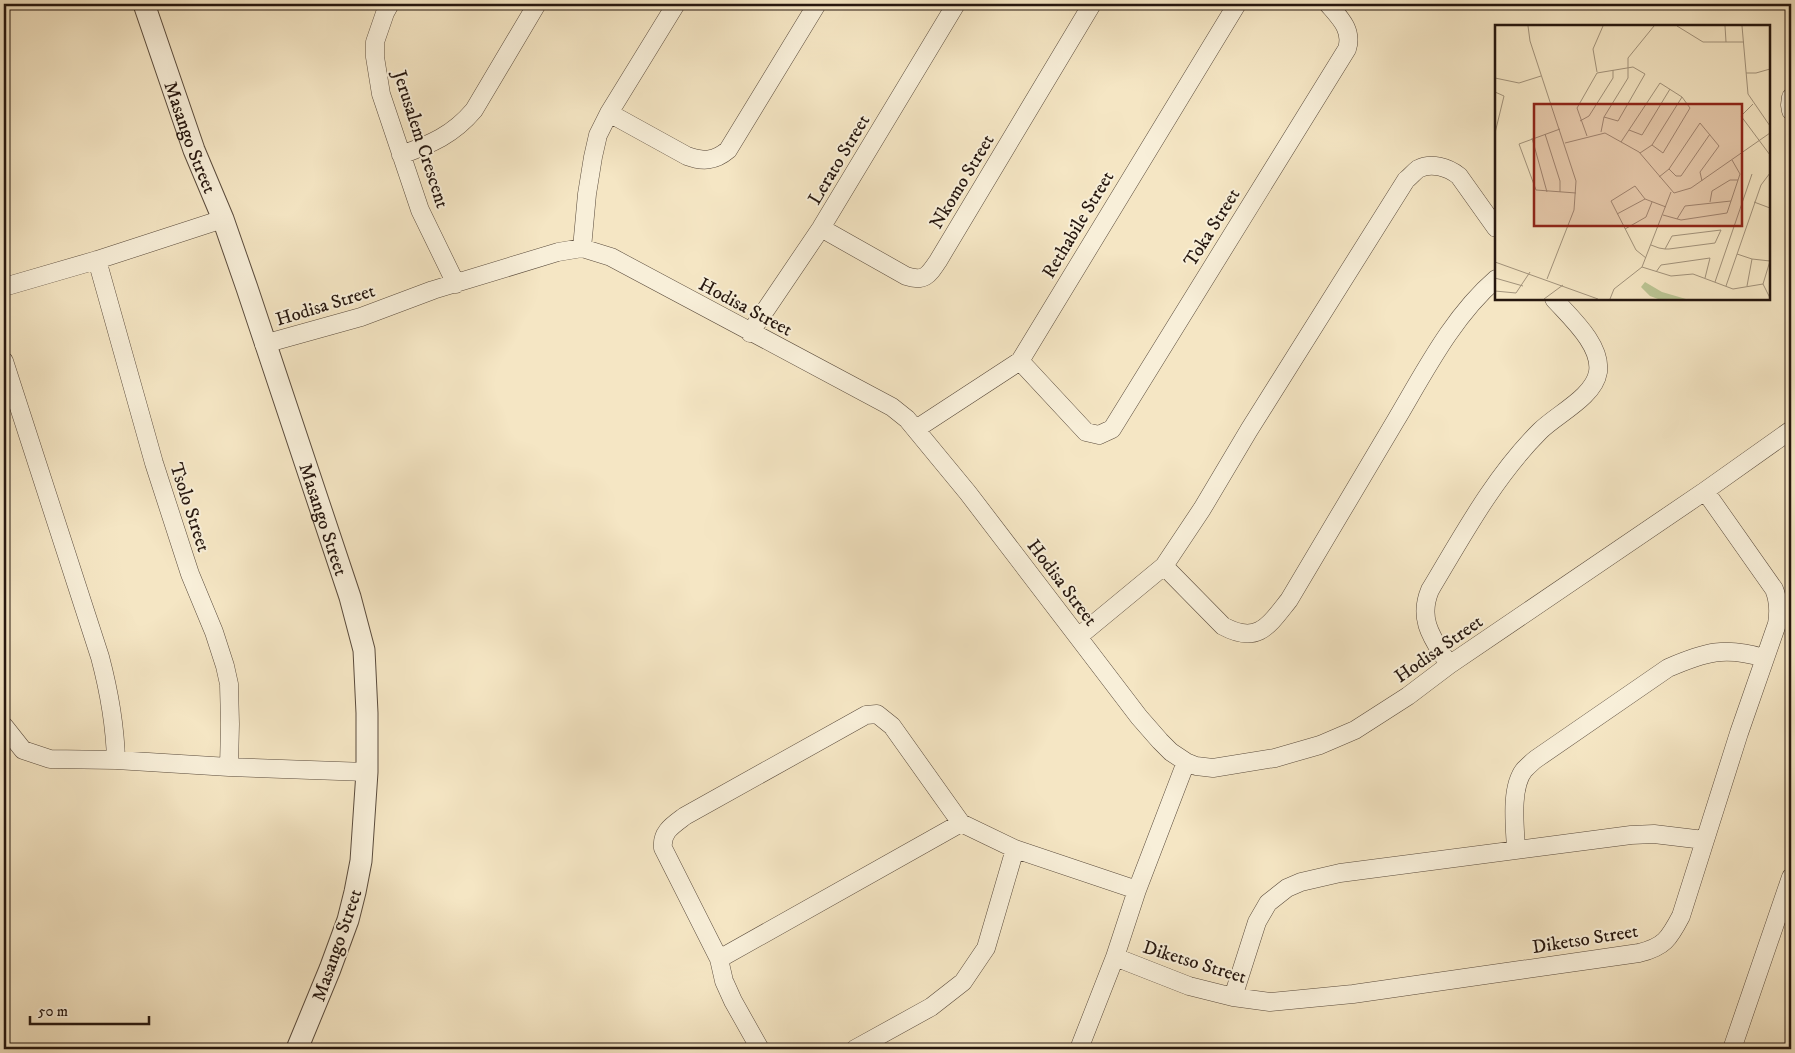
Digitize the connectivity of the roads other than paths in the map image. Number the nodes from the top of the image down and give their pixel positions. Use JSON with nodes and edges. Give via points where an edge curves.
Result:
{"nodes":[{"id":1,"x":144,"y":4,"type":"edge"},
{"id":2,"x":390,"y":4,"type":"edge"},
{"id":3,"x":537,"y":4,"type":"edge"},
{"id":4,"x":676,"y":4,"type":"edge"},
{"id":5,"x":817,"y":4,"type":"edge"},
{"id":6,"x":956,"y":4,"type":"edge"},
{"id":7,"x":1092,"y":4,"type":"edge"},
{"id":8,"x":1236,"y":4,"type":"edge"},
{"id":9,"x":1328,"y":4,"type":"edge"},
{"id":10,"x":1791,"y":97,"type":"edge"},
{"id":11,"x":1791,"y":111,"type":"edge"},
{"id":12,"x":609,"y":113,"type":"junction"},
{"id":13,"x":401,"y":155,"type":"junction"},
{"id":14,"x":223,"y":219,"type":"junction"},
{"id":15,"x":1495,"y":227,"type":"edge"},
{"id":16,"x":821,"y":228,"type":"junction"},
{"id":17,"x":582,"y":248,"type":"junction"},
{"id":18,"x":97,"y":260,"type":"junction"},
{"id":19,"x":1495,"y":280,"type":"edge"},
{"id":20,"x":456,"y":284,"type":"junction"},
{"id":21,"x":4,"y":287,"type":"edge"},
{"id":22,"x":1555,"y":300,"type":"edge"},
{"id":23,"x":750,"y":332,"type":"junction"},
{"id":24,"x":264,"y":344,"type":"junction"},
{"id":25,"x":4,"y":361,"type":"edge"},
{"id":26,"x":1020,"y":361,"type":"junction"},
{"id":27,"x":916,"y":429,"type":"junction"},
{"id":28,"x":1791,"y":430,"type":"edge"},
{"id":29,"x":1706,"y":491,"type":"junction"},
{"id":30,"x":1164,"y":566,"type":"junction"},
{"id":31,"x":1078,"y":637,"type":"junction"},
{"id":32,"x":1764,"y":658,"type":"junction"},
{"id":33,"x":1449,"y":665,"type":"junction"},
{"id":34,"x":4,"y":726,"type":"edge"},
{"id":35,"x":116,"y":760,"type":"junction"},
{"id":36,"x":1186,"y":762,"type":"junction"},
{"id":37,"x":228,"y":767,"type":"junction"},
{"id":38,"x":366,"y":772,"type":"junction"},
{"id":39,"x":961,"y":823,"type":"junction"},
{"id":40,"x":1704,"y":840,"type":"junction"},
{"id":41,"x":1016,"y":849,"type":"junction"},
{"id":42,"x":1516,"y":849,"type":"junction"},
{"id":43,"x":1791,"y":877,"type":"edge"},
{"id":44,"x":1136,"y":890,"type":"junction"},
{"id":45,"x":718,"y":958,"type":"junction"},
{"id":46,"x":1115,"y":958,"type":"junction"},
{"id":47,"x":1233,"y":997,"type":"junction"},
{"id":48,"x":297,"y":1049,"type":"edge"},
{"id":49,"x":760,"y":1049,"type":"edge"},
{"id":50,"x":855,"y":1049,"type":"edge"},
{"id":51,"x":1079,"y":1049,"type":"edge"},
{"id":52,"x":1732,"y":1049,"type":"edge"}],
"edges":[{"from":1,"to":14,"type":"street","name":"Masango Street","via":[[194,150]]},
{"from":2,"to":13,"type":"street","name":"Jerusalem Crescent","via":[[377,33],[375,57],[381,94]]},
{"from":3,"to":13,"type":"street","via":[[474,110],[452,132]]},
{"from":4,"to":12,"type":"street"},
{"from":5,"to":12,"type":"street","via":[[728,150],[721,156],[698,160],[687,156]]},
{"from":6,"to":16,"type":"street","name":"Lerato Street"},
{"from":7,"to":16,"type":"street","name":"Nkomo Street","via":[[926,276],[921,279],[906,276]]},
{"from":8,"to":26,"type":"street","name":"Rethabile Street"},
{"from":9,"to":26,"type":"street","name":"Toka Street","via":[[1349,35],[1344,55],[1117,422],[1106,432],[1086,432]]},
{"from":10,"to":11,"type":"street"},
{"from":12,"to":17,"type":"street","via":[[598,135],[593,157]]},
{"from":13,"to":20,"type":"street","name":"Jerusalem Crescent","via":[[420,210]]},
{"from":14,"to":18,"type":"street"},
{"from":14,"to":24,"type":"street","name":"Masango Street"},
{"from":15,"to":30,"type":"street","via":[[1452,170],[1427,166],[1417,169],[1406,180]]},
{"from":16,"to":23,"type":"street","name":"Lerato Street"},
{"from":17,"to":20,"type":"street","name":"Hodisa Street","via":[[558,252]]},
{"from":17,"to":23,"type":"street","name":"Hodisa Street","via":[[611,257]]},
{"from":18,"to":21,"type":"street"},
{"from":18,"to":37,"type":"street","name":"Tsolo Street","via":[[154,463],[190,574],[225,666],[229,684]]},
{"from":19,"to":30,"type":"street","via":[[1480,293],[1455,325],[1422,375],[1289,600],[1268,626],[1248,633],[1231,631]]},
{"from":20,"to":24,"type":"street","name":"Hodisa Street"},
{"from":22,"to":33,"type":"street","via":[[1590,342],[1597,355],[1598,372],[1585,394],[1547,425],[1508,466],[1430,590],[1425,602],[1427,627]]},
{"from":23,"to":27,"type":"street","name":"Hodisa Street","via":[[892,408]]},
{"from":24,"to":38,"type":"street","name":"Masango Street","via":[[359,625],[366,669]]},
{"from":25,"to":35,"type":"street","via":[[100,657],[111,705]]},
{"from":26,"to":27,"type":"street","name":"Rethabile Street"},
{"from":27,"to":31,"type":"street","name":"Hodisa Street"},
{"from":28,"to":29,"type":"street","name":"Hodisa Street"},
{"from":29,"to":32,"type":"street","name":"Diketso Street","via":[[1778,598],[1777,624]]},
{"from":29,"to":33,"type":"street","name":"Hodisa Street"},
{"from":30,"to":31,"type":"street"},
{"from":31,"to":36,"type":"street","name":"Hodisa Street","via":[[1139,717],[1171,752]]},
{"from":32,"to":40,"type":"street","name":"Diketso Street"},
{"from":32,"to":42,"type":"street","via":[[1747,653],[1712,652],[1668,668],[1536,759],[1523,771],[1517,786]]},
{"from":33,"to":36,"type":"street","name":"Hodisa Street","via":[[1355,730],[1320,745],[1275,758],[1213,768]]},
{"from":34,"to":35,"type":"street","via":[[22,750],[31,754],[50,759]]},
{"from":35,"to":37,"type":"street"},
{"from":36,"to":44,"type":"street"},
{"from":37,"to":38,"type":"street"},
{"from":38,"to":48,"type":"street","name":"Masango Street","via":[[356,892],[330,969]]},
{"from":39,"to":41,"type":"street"},
{"from":39,"to":45,"type":"street"},
{"from":39,"to":45,"type":"street","via":[[892,726],[882,717],[871,714],[846,725],[685,816],[662,838],[663,848]]},
{"from":40,"to":42,"type":"street","via":[[1654,834]]},
{"from":40,"to":47,"type":"street","name":"Diketso Street","via":[[1671,935],[1649,950],[1353,994],[1270,1002]]},
{"from":41,"to":44,"type":"street"},
{"from":41,"to":50,"type":"street","via":[[986,948],[963,982],[932,1007]]},
{"from":42,"to":47,"type":"street","via":[[1340,873],[1287,888],[1268,903],[1257,922]]},
{"from":43,"to":52,"type":"street"},
{"from":44,"to":46,"type":"street"},
{"from":45,"to":49,"type":"street","via":[[733,1001]]},
{"from":46,"to":47,"type":"street","name":"Diketso Street","via":[[1189,986]]},
{"from":46,"to":51,"type":"street"}]}
